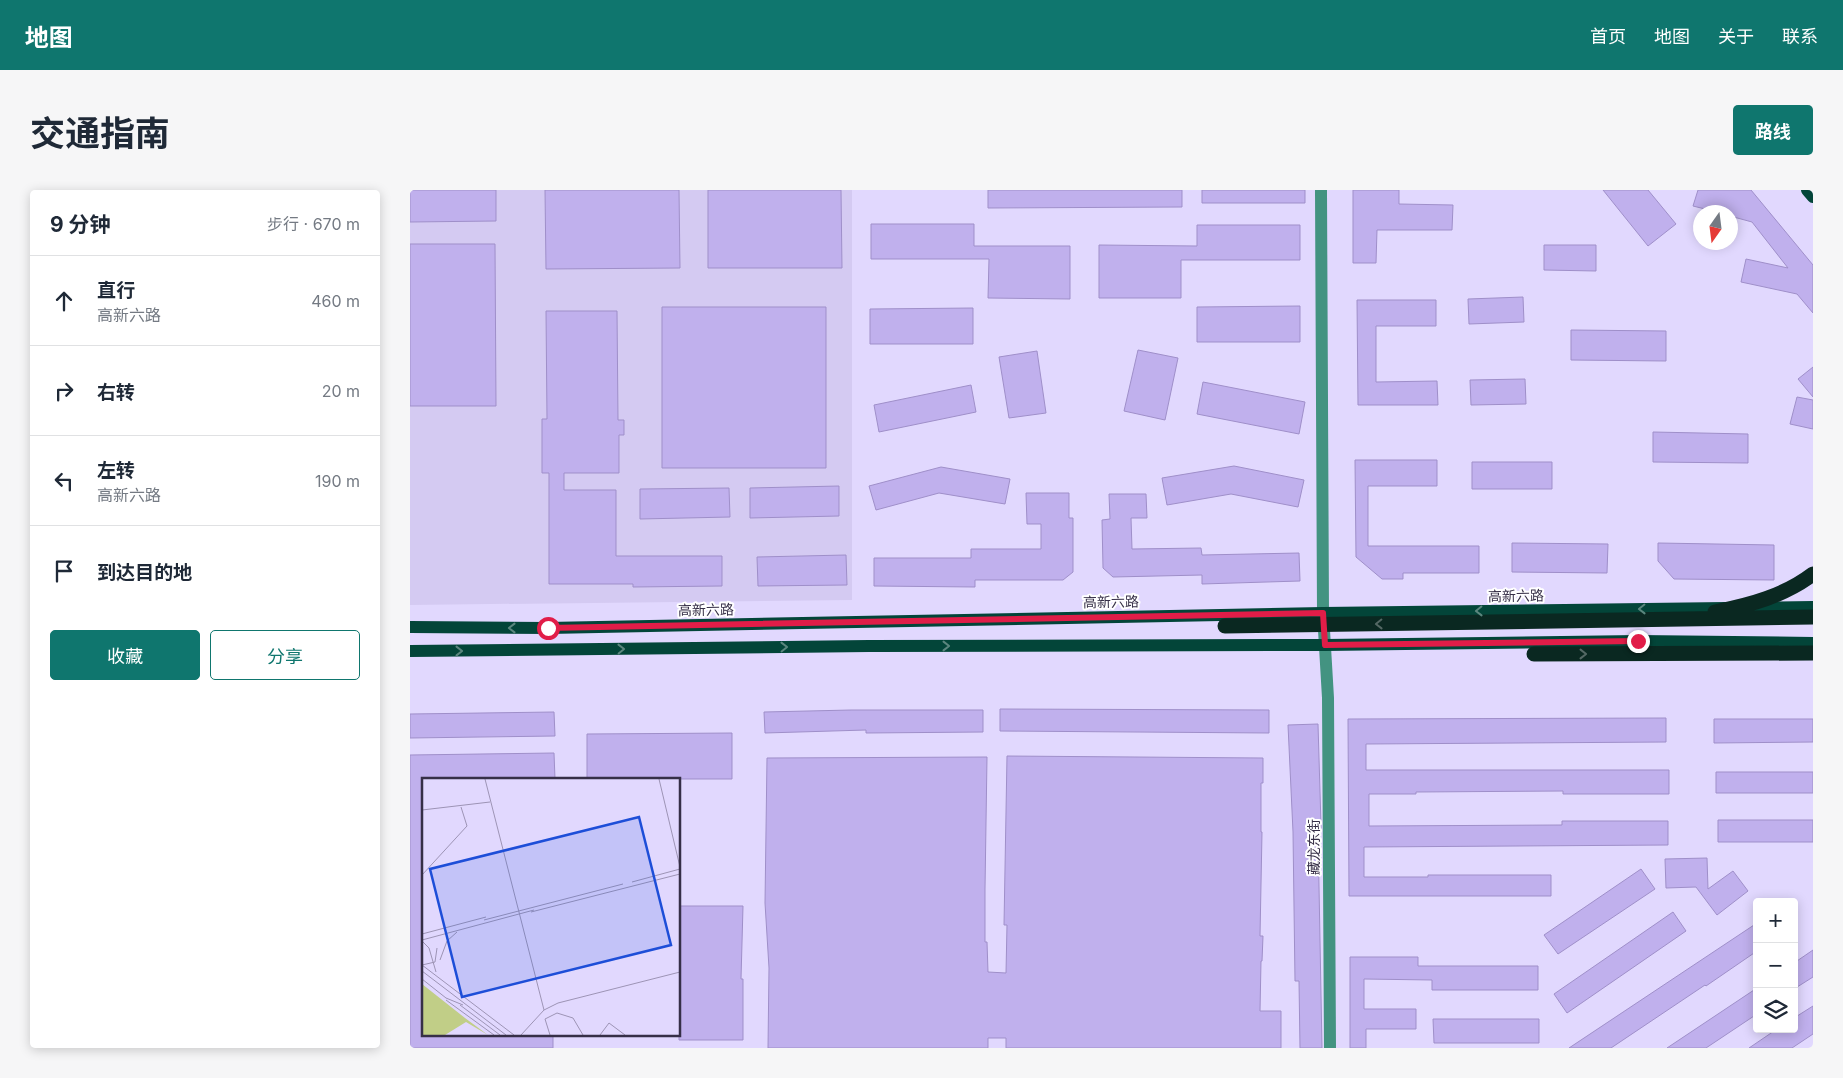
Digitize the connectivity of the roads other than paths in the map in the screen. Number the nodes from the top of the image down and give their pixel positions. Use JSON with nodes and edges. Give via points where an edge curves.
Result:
{"nodes":[{"id":1,"x":1321,"y":190,"type":"edge"},
{"id":2,"x":1807,"y":190,"type":"edge"},
{"id":3,"x":1813,"y":197,"type":"edge"},
{"id":4,"x":1813,"y":574,"type":"edge"},
{"id":5,"x":1813,"y":607,"type":"edge"},
{"id":6,"x":1323,"y":613,"type":"junction"},
{"id":7,"x":1813,"y":617,"type":"edge"},
{"id":8,"x":1656,"y":620,"type":"junction"},
{"id":9,"x":1225,"y":626,"type":"dead end"},
{"id":10,"x":410,"y":627,"type":"edge"},
{"id":11,"x":1813,"y":643,"type":"edge"},
{"id":12,"x":1325,"y":645,"type":"junction"},
{"id":13,"x":410,"y":651,"type":"edge"},
{"id":14,"x":1813,"y":653,"type":"edge"},
{"id":15,"x":1534,"y":654,"type":"dead end"},
{"id":16,"x":1330,"y":1048,"type":"edge"}],
"edges":[{"from":1,"to":6,"type":"street","name":"藏龙东街"},
{"from":2,"to":3,"type":"main road"},
{"from":4,"to":8,"type":"highway","bridge":true,"via":[[1802,583],[1751,604]]},
{"from":5,"to":6,"type":"main road","name":"高新六路","one_way":true},
{"from":6,"to":10,"type":"main road","name":"高新六路","one_way":true,"via":[[558,628]]},
{"from":6,"to":12,"type":"street","name":"藏龙东街"},
{"from":7,"to":8,"type":"highway","bridge":true},
{"from":8,"to":9,"type":"highway","one_way":true,"bridge":true},
{"from":11,"to":12,"type":"main road","via":[[1638,641]]},
{"from":13,"to":12,"type":"main road","one_way":true},
{"from":12,"to":16,"type":"street","name":"藏龙东街"},
{"from":15,"to":14,"type":"highway","one_way":true}]}
